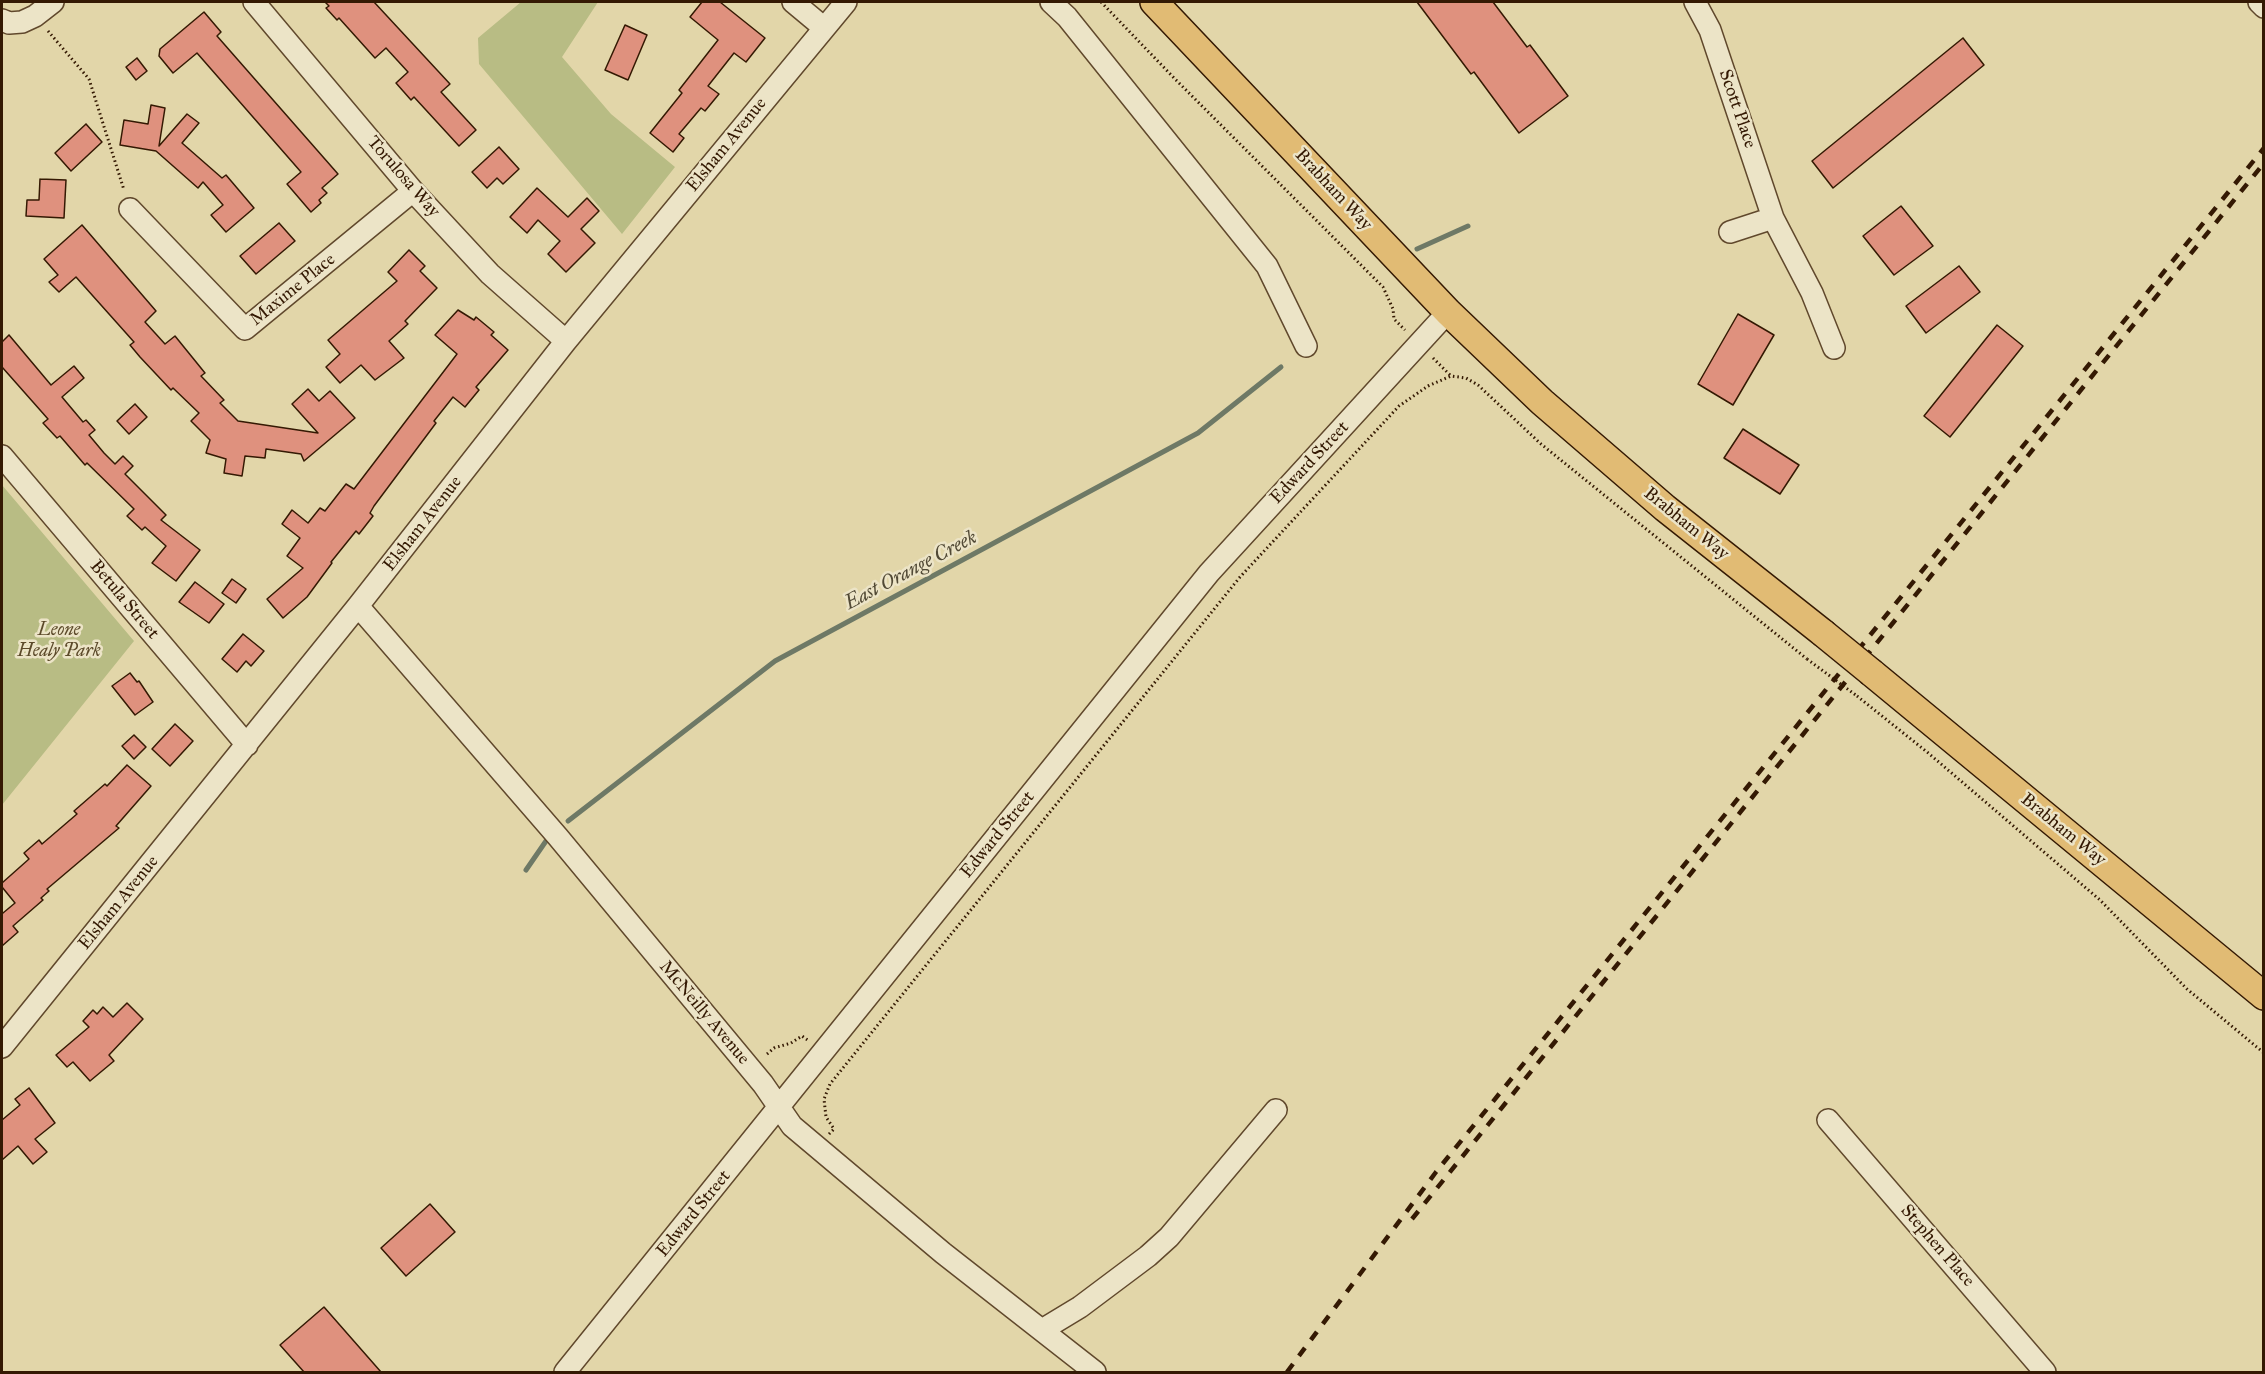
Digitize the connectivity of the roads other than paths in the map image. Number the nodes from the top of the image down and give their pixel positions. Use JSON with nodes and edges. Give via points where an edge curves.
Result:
{"nodes":[{"id":1,"x":53,"y":2,"type":"edge"},
{"id":2,"x":254,"y":2,"type":"edge"},
{"id":3,"x":793,"y":2,"type":"edge"},
{"id":4,"x":846,"y":2,"type":"edge"},
{"id":5,"x":1051,"y":2,"type":"edge"},
{"id":6,"x":1154,"y":2,"type":"edge"},
{"id":7,"x":1695,"y":2,"type":"edge"},
{"id":8,"x":2259,"y":2,"type":"edge"},
{"id":9,"x":2264,"y":8,"type":"edge"},
{"id":10,"x":2,"y":20,"type":"edge"},
{"id":11,"x":823,"y":27,"type":"junction"},
{"id":12,"x":413,"y":191,"type":"junction"},
{"id":13,"x":130,"y":209,"type":"road end"},
{"id":14,"x":1773,"y":218,"type":"junction"},
{"id":15,"x":1730,"y":232,"type":"dead end"},
{"id":16,"x":1448,"y":312,"type":"junction"},
{"id":17,"x":566,"y":341,"type":"junction"},
{"id":18,"x":1306,"y":346,"type":"dead end"},
{"id":19,"x":1834,"y":348,"type":"dead end"},
{"id":20,"x":2,"y":456,"type":"edge"},
{"id":21,"x":358,"y":606,"type":"junction"},
{"id":22,"x":247,"y":745,"type":"junction"},
{"id":23,"x":2264,"y":996,"type":"edge"},
{"id":24,"x":2,"y":1047,"type":"edge"},
{"id":25,"x":779,"y":1107,"type":"junction"},
{"id":26,"x":1276,"y":1110,"type":"dead end"},
{"id":27,"x":1828,"y":1120,"type":"dead end"},
{"id":28,"x":1042,"y":1330,"type":"junction"},
{"id":29,"x":565,"y":1372,"type":"edge"},
{"id":30,"x":1095,"y":1372,"type":"edge"},
{"id":31,"x":2045,"y":1372,"type":"edge"}],
"edges":[{"from":1,"to":10,"type":"street","via":[[22,22]]},
{"from":2,"to":12,"type":"street","name":"Torulosa Way"},
{"from":3,"to":11,"type":"street"},
{"from":4,"to":11,"type":"street","name":"Elsham Avenue"},
{"from":5,"to":18,"type":"street","via":[[1267,266]]},
{"from":6,"to":16,"type":"main road","name":"Brabham Way"},
{"from":7,"to":14,"type":"street","name":"Scott Place","via":[[1710,30]]},
{"from":8,"to":9,"type":"street"},
{"from":11,"to":17,"type":"street","name":"Elsham Avenue"},
{"from":12,"to":13,"type":"street","name":"Maxime Place","via":[[245,329]]},
{"from":12,"to":17,"type":"street","name":"Torulosa Way","via":[[490,274]]},
{"from":14,"to":15,"type":"street"},
{"from":14,"to":19,"type":"street","name":"Scott Place","via":[[1812,293]]},
{"from":16,"to":23,"type":"main road","name":"Brabham Way","bridge":true,"via":[[1542,402],[1665,508]]},
{"from":16,"to":25,"type":"street","name":"Edward Street","via":[[1209,573]]},
{"from":17,"to":21,"type":"street","name":"Elsham Avenue"},
{"from":20,"to":22,"type":"street","name":"Betula Street"},
{"from":21,"to":22,"type":"street","name":"Elsham Avenue"},
{"from":21,"to":25,"type":"street","name":"McNeilly Avenue","via":[[558,837]]},
{"from":22,"to":24,"type":"street","name":"Elsham Avenue"},
{"from":25,"to":28,"type":"street","name":"McNeilly Avenue","via":[[792,1126]]},
{"from":25,"to":29,"type":"street","name":"Edward Street"},
{"from":26,"to":28,"type":"street","via":[[1169,1237],[1080,1307]]},
{"from":27,"to":31,"type":"street","name":"Stephen Place"},
{"from":28,"to":30,"type":"street","name":"McNeilly Avenue"}]}
